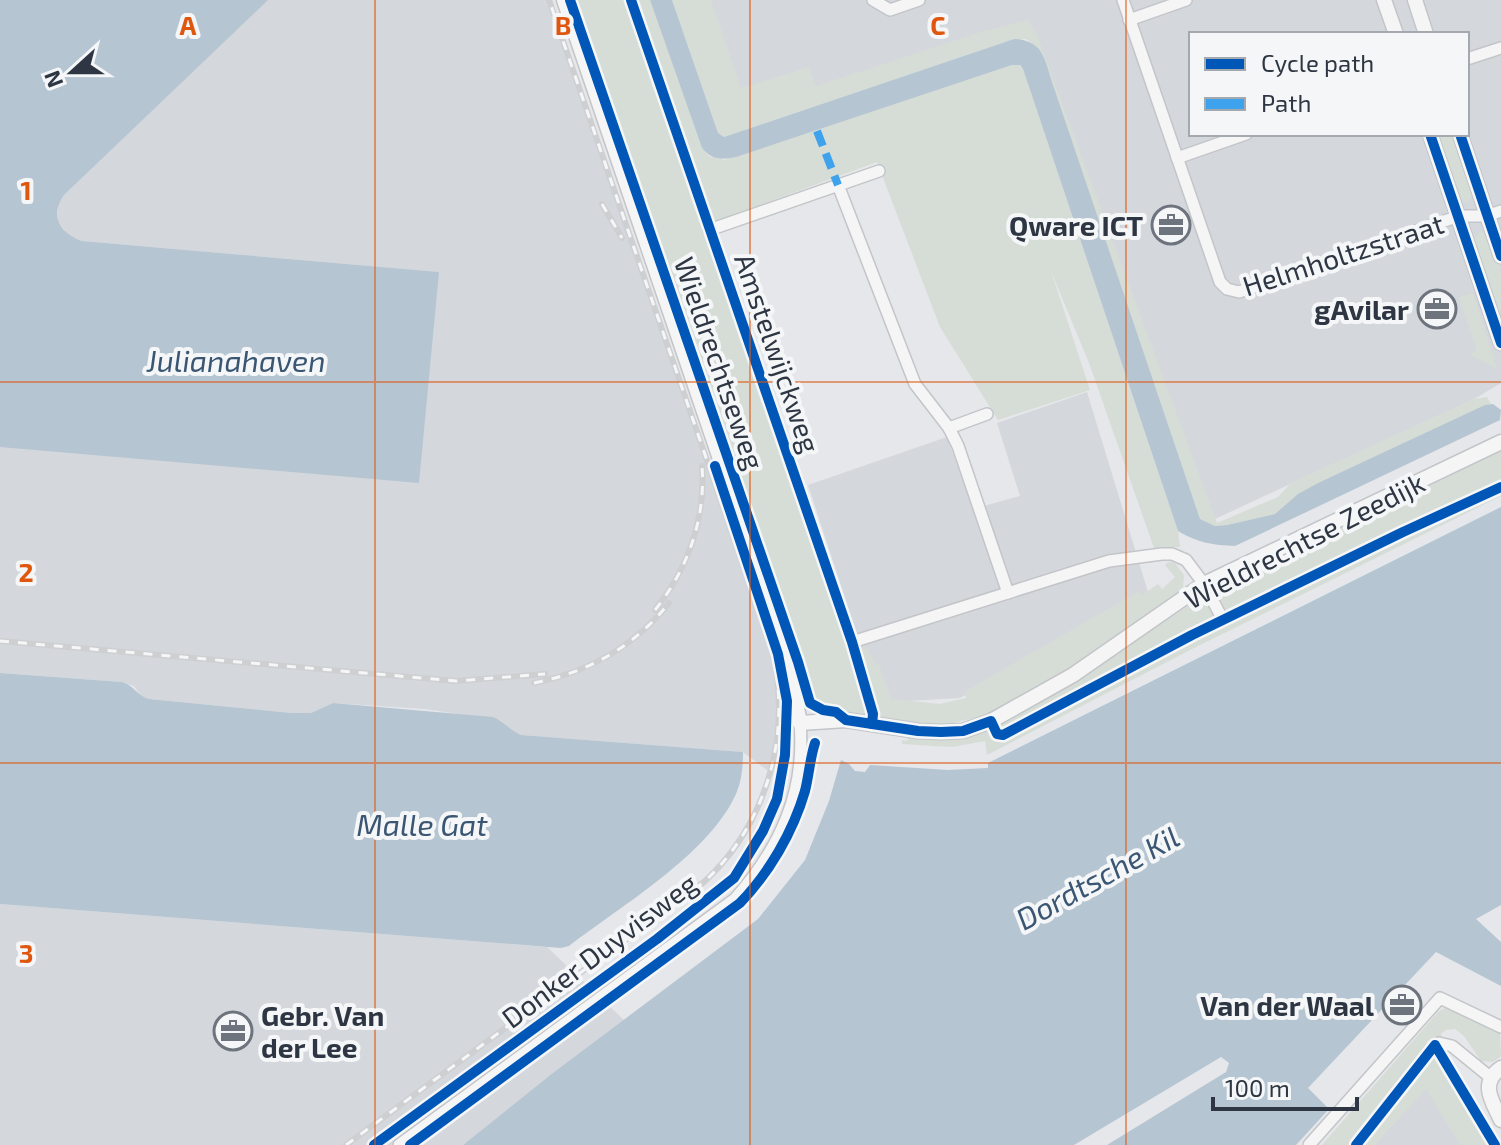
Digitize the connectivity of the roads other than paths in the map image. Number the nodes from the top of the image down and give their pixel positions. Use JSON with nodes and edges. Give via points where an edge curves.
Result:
{"nodes":[{"id":1,"x":564,"y":0,"type":"edge"},
{"id":2,"x":631,"y":0,"type":"edge"},
{"id":3,"x":873,"y":0,"type":"edge"},
{"id":4,"x":919,"y":0,"type":"edge"},
{"id":5,"x":1123,"y":0,"type":"edge"},
{"id":6,"x":1186,"y":0,"type":"edge"},
{"id":7,"x":1384,"y":0,"type":"edge"},
{"id":8,"x":1415,"y":0,"type":"edge"},
{"id":9,"x":1129,"y":20,"type":"junction"},
{"id":10,"x":1395,"y":32,"type":"edge"},
{"id":11,"x":1425,"y":32,"type":"edge"},
{"id":12,"x":1501,"y":48,"type":"edge"},
{"id":13,"x":1469,"y":58,"type":"edge"},
{"id":14,"x":1240,"y":136,"type":"edge"},
{"id":15,"x":1431,"y":136,"type":"edge"},
{"id":16,"x":1461,"y":136,"type":"edge"},
{"id":17,"x":1177,"y":158,"type":"junction"},
{"id":18,"x":879,"y":171,"type":"dead end"},
{"id":19,"x":838,"y":185,"type":"junction"},
{"id":20,"x":1494,"y":213,"type":"edge"},
{"id":21,"x":1459,"y":216,"type":"junction"},
{"id":22,"x":709,"y":230,"type":"junction"},
{"id":23,"x":1501,"y":256,"type":"edge"},
{"id":24,"x":1501,"y":343,"type":"edge"},
{"id":25,"x":987,"y":414,"type":"dead end"},
{"id":26,"x":949,"y":428,"type":"junction"},
{"id":27,"x":1501,"y":442,"type":"edge"},
{"id":28,"x":1204,"y":584,"type":"junction"},
{"id":29,"x":1008,"y":593,"type":"junction"},
{"id":30,"x":1223,"y":620,"type":"dead end"},
{"id":31,"x":800,"y":723,"type":"junction"},
{"id":32,"x":1501,"y":1027,"type":"edge"},
{"id":33,"x":1496,"y":1073,"type":"edge"},
{"id":34,"x":1501,"y":1120,"type":"edge"},
{"id":35,"x":399,"y":1145,"type":"edge"},
{"id":36,"x":1309,"y":1145,"type":"edge"},
{"id":37,"x":1356,"y":1145,"type":"edge"}],
"edges":[{"from":1,"to":31,"type":"street","name":"Wieldrechtseweg","via":[[786,653]]},
{"from":2,"to":22,"type":"street","name":"Amstelwijckweg"},
{"from":3,"to":4,"type":"street","via":[[890,10]]},
{"from":5,"to":9,"type":"street"},
{"from":6,"to":9,"type":"street"},
{"from":7,"to":10,"type":"street"},
{"from":8,"to":11,"type":"street"},
{"from":9,"to":17,"type":"street"},
{"from":12,"to":13,"type":"street"},
{"from":14,"to":17,"type":"street"},
{"from":15,"to":21,"type":"street"},
{"from":16,"to":20,"type":"street"},
{"from":17,"to":21,"type":"street","name":"Helmholtzstraat","via":[[1220,282],[1239,292]]},
{"from":18,"to":19,"type":"street"},
{"from":19,"to":22,"type":"street"},
{"from":19,"to":26,"type":"street","via":[[915,384]]},
{"from":20,"to":21,"type":"street","name":"Helmholtzstraat"},
{"from":20,"to":23,"type":"street"},
{"from":21,"to":24,"type":"street"},
{"from":22,"to":29,"type":"street","name":"Amstelwijckweg","via":[[852,642]]},
{"from":25,"to":26,"type":"street"},
{"from":26,"to":29,"type":"street"},
{"from":27,"to":28,"type":"street","name":"Wieldrechtse Zeedijk"},
{"from":28,"to":29,"type":"street","via":[[1186,560],[1162,554],[1109,561]]},
{"from":28,"to":30,"type":"street"},
{"from":28,"to":31,"type":"street","name":"Wieldrechtse Zeedijk","via":[[1073,675],[969,729],[918,731],[846,720]]},
{"from":31,"to":35,"type":"street","name":"Donker Duyvisweg","via":[[802,763],[793,801],[755,876],[735,899]]},
{"from":32,"to":36,"type":"street","via":[[1440,998]]},
{"from":33,"to":34,"type":"street","via":[[1489,1093]]},
{"from":33,"to":37,"type":"street","via":[[1448,1043],[1439,1043]]}]}
